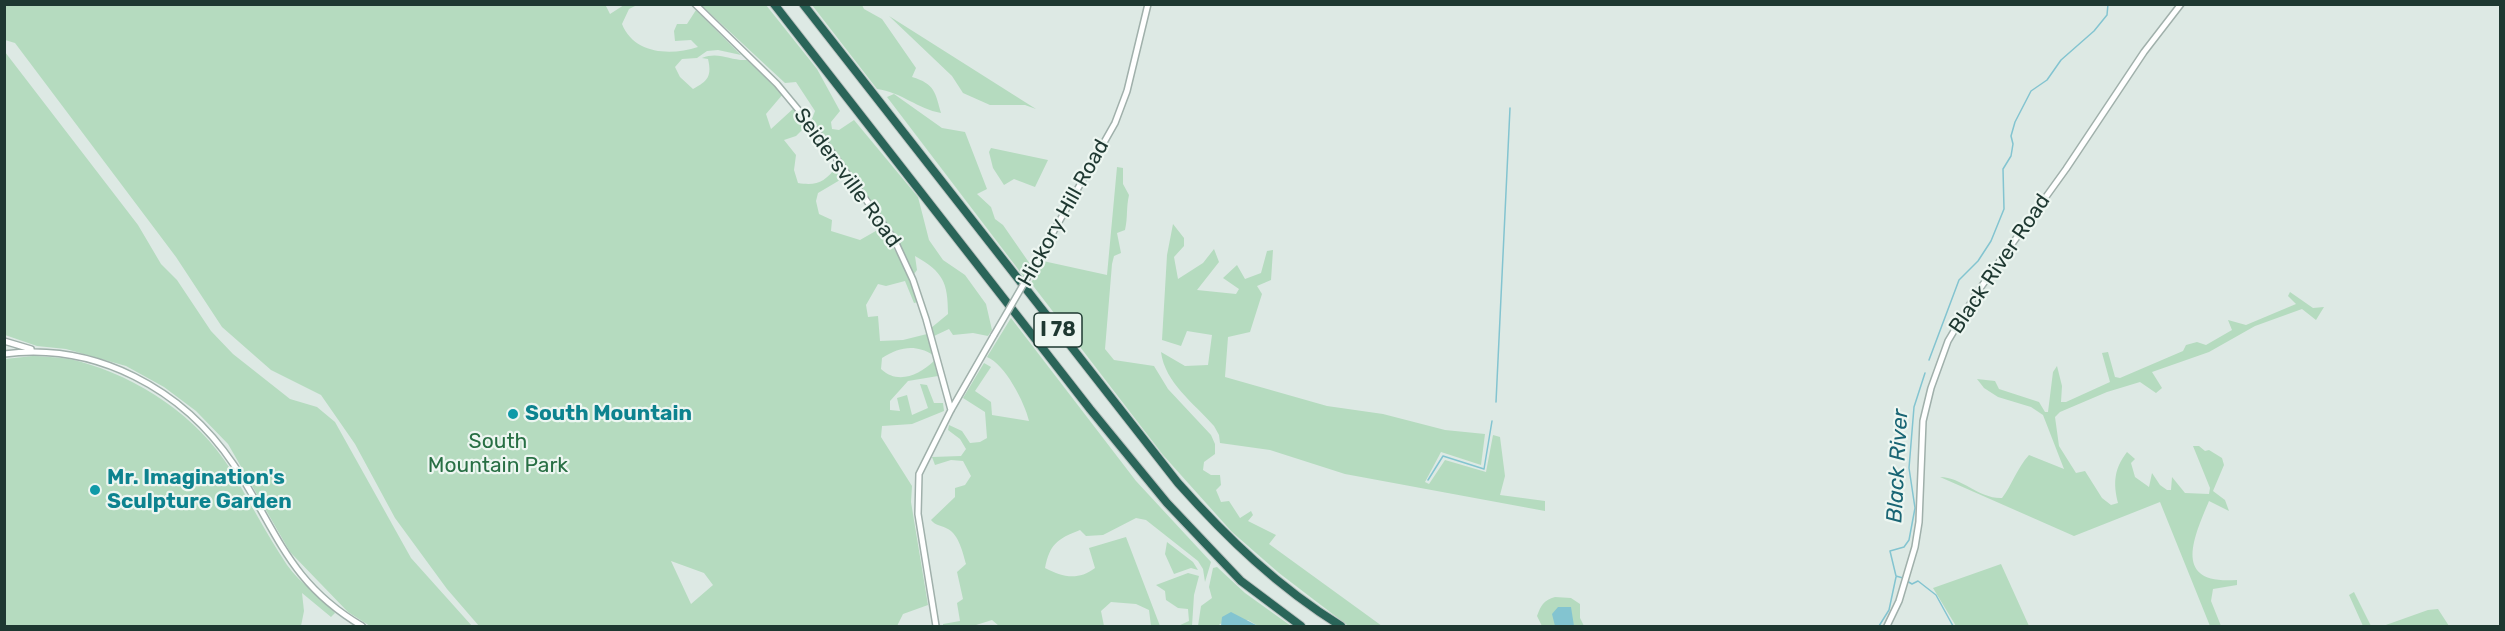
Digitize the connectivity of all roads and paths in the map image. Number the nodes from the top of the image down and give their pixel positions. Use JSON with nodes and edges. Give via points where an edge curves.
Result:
{"nodes":[{"id":1,"x":695,"y":4,"type":"edge"},
{"id":2,"x":774,"y":4,"type":"edge"},
{"id":3,"x":803,"y":4,"type":"edge"},
{"id":4,"x":1148,"y":4,"type":"edge"},
{"id":5,"x":2181,"y":4,"type":"edge"},
{"id":6,"x":4,"y":340,"type":"edge"},
{"id":7,"x":39,"y":351,"type":"junction"},
{"id":8,"x":4,"y":354,"type":"edge"},
{"id":9,"x":951,"y":410,"type":"junction"},
{"id":10,"x":362,"y":627,"type":"edge"},
{"id":11,"x":936,"y":627,"type":"edge"},
{"id":12,"x":1300,"y":627,"type":"edge"},
{"id":13,"x":1341,"y":627,"type":"edge"},
{"id":14,"x":1887,"y":627,"type":"edge"}],
"edges":[{"from":1,"to":9,"type":"street","name":"Seidersville Road","via":[[777,84],[821,137],[894,239],[927,319]]},
{"from":2,"to":12,"type":"highway","number":"I 78","via":[[1167,502],[1241,581]]},
{"from":3,"to":13,"type":"highway","number":"I 78","via":[[1178,483],[1255,563]]},
{"from":4,"to":9,"type":"street","name":"Hickory Hill Road","bridge":true,"via":[[1127,91],[1115,123]]},
{"from":5,"to":14,"type":"street","name":"Black River Road","via":[[1976,294],[1948,341],[1925,413],[1920,522],[1906,579]]},
{"from":6,"to":7,"type":"street"},
{"from":7,"to":8,"type":"street"},
{"from":7,"to":10,"type":"street","via":[[72,355],[120,369],[167,394],[184,408],[234,465],[297,571],[326,600]]},
{"from":9,"to":11,"type":"street","via":[[922,465],[917,492]]}]}
